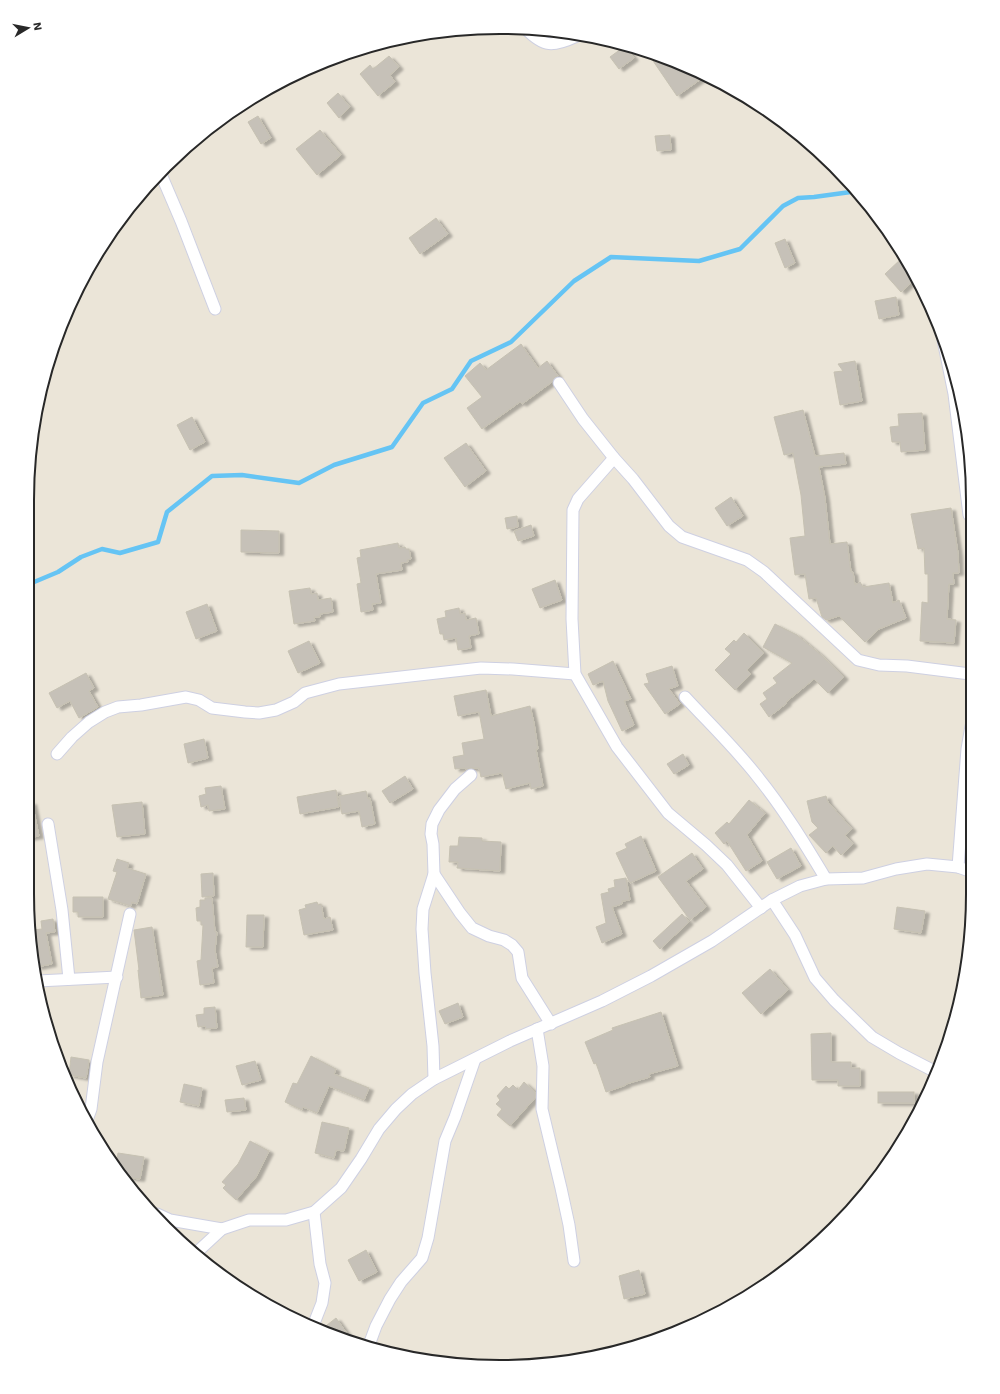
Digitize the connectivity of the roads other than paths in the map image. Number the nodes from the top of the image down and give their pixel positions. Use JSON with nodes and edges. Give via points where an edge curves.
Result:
{"nodes":[{"id":1,"x":534,"y":35,"type":"edge"},
{"id":2,"x":568,"y":39,"type":"edge"},
{"id":3,"x":163,"y":178,"type":"edge"},
{"id":4,"x":215,"y":309,"type":"dead end"},
{"id":5,"x":559,"y":383,"type":"dead end"},
{"id":6,"x":955,"y":399,"type":"edge"},
{"id":7,"x":614,"y":458,"type":"junction"},
{"id":8,"x":966,"y":487,"type":"edge"},
{"id":9,"x":966,"y":673,"type":"edge"},
{"id":10,"x":575,"y":674,"type":"junction"},
{"id":11,"x":685,"y":697,"type":"dead end"},
{"id":12,"x":57,"y":754,"type":"dead end"},
{"id":13,"x":966,"y":773,"type":"edge"},
{"id":14,"x":472,"y":775,"type":"dead end"},
{"id":15,"x":48,"y":824,"type":"dead end"},
{"id":16,"x":958,"y":867,"type":"junction"},
{"id":17,"x":966,"y":870,"type":"edge"},
{"id":18,"x":434,"y":874,"type":"junction"},
{"id":19,"x":826,"y":879,"type":"junction"},
{"id":20,"x":772,"y":900,"type":"junction"},
{"id":21,"x":761,"y":908,"type":"junction"},
{"id":22,"x":130,"y":914,"type":"dead end"},
{"id":23,"x":117,"y":977,"type":"junction"},
{"id":24,"x":69,"y":979,"type":"junction"},
{"id":25,"x":42,"y":981,"type":"edge"},
{"id":26,"x":551,"y":1024,"type":"junction"},
{"id":27,"x":537,"y":1029,"type":"junction"},
{"id":28,"x":475,"y":1059,"type":"junction"},
{"id":29,"x":932,"y":1070,"type":"edge"},
{"id":30,"x":434,"y":1079,"type":"junction"},
{"id":31,"x":89,"y":1114,"type":"edge"},
{"id":32,"x":314,"y":1212,"type":"junction"},
{"id":33,"x":164,"y":1217,"type":"edge"},
{"id":34,"x":222,"y":1229,"type":"junction"},
{"id":35,"x":200,"y":1250,"type":"edge"},
{"id":36,"x":574,"y":1261,"type":"dead end"},
{"id":37,"x":315,"y":1322,"type":"edge"},
{"id":38,"x":370,"y":1341,"type":"edge"}],
"edges":[{"from":1,"to":2,"type":"street","via":[[544,44],[556,44]]},
{"from":3,"to":4,"type":"street"},
{"from":5,"to":7,"type":"street"},
{"from":6,"to":8,"type":"street"},
{"from":7,"to":9,"type":"street","via":[[634,479],[669,526],[682,537],[747,560],[764,572],[858,660],[879,665]]},
{"from":7,"to":10,"type":"street","via":[[578,499],[573,510],[572,619]]},
{"from":10,"to":12,"type":"street","via":[[481,668],[339,684],[306,694],[276,710],[258,712],[212,708],[199,700],[186,697],[118,707],[89,722]]},
{"from":10,"to":21,"type":"street","via":[[617,747],[668,813],[727,865]]},
{"from":11,"to":19,"type":"street","via":[[757,775],[792,823]]},
{"from":13,"to":16,"type":"street"},
{"from":14,"to":18,"type":"street","via":[[455,789],[432,824]]},
{"from":15,"to":24,"type":"street","via":[[62,910]]},
{"from":16,"to":17,"type":"street"},
{"from":16,"to":19,"type":"street","via":[[927,864],[863,878]]},
{"from":18,"to":26,"type":"street","via":[[472,928],[504,940],[518,952],[522,978]]},
{"from":18,"to":30,"type":"street","via":[[423,909],[422,929]]},
{"from":19,"to":20,"type":"street","via":[[800,886]]},
{"from":20,"to":21,"type":"street"},
{"from":20,"to":29,"type":"street","via":[[795,935],[815,978],[834,1000],[872,1037]]},
{"from":21,"to":26,"type":"street","via":[[712,941],[651,976]]},
{"from":22,"to":23,"type":"street"},
{"from":23,"to":24,"type":"street"},
{"from":23,"to":31,"type":"street","via":[[97,1062]]},
{"from":24,"to":25,"type":"street"},
{"from":26,"to":27,"type":"street"},
{"from":27,"to":28,"type":"street"},
{"from":27,"to":36,"type":"street","via":[[543,1066],[542,1109],[562,1188]]},
{"from":28,"to":30,"type":"street"},
{"from":28,"to":38,"type":"street","via":[[445,1141],[422,1258],[390,1299]]},
{"from":30,"to":32,"type":"street","via":[[396,1109],[379,1129],[341,1188]]},
{"from":32,"to":34,"type":"street","via":[[286,1220],[249,1220]]},
{"from":32,"to":37,"type":"street","via":[[320,1264],[325,1283],[322,1303]]},
{"from":33,"to":34,"type":"street"},
{"from":34,"to":35,"type":"street"}]}
